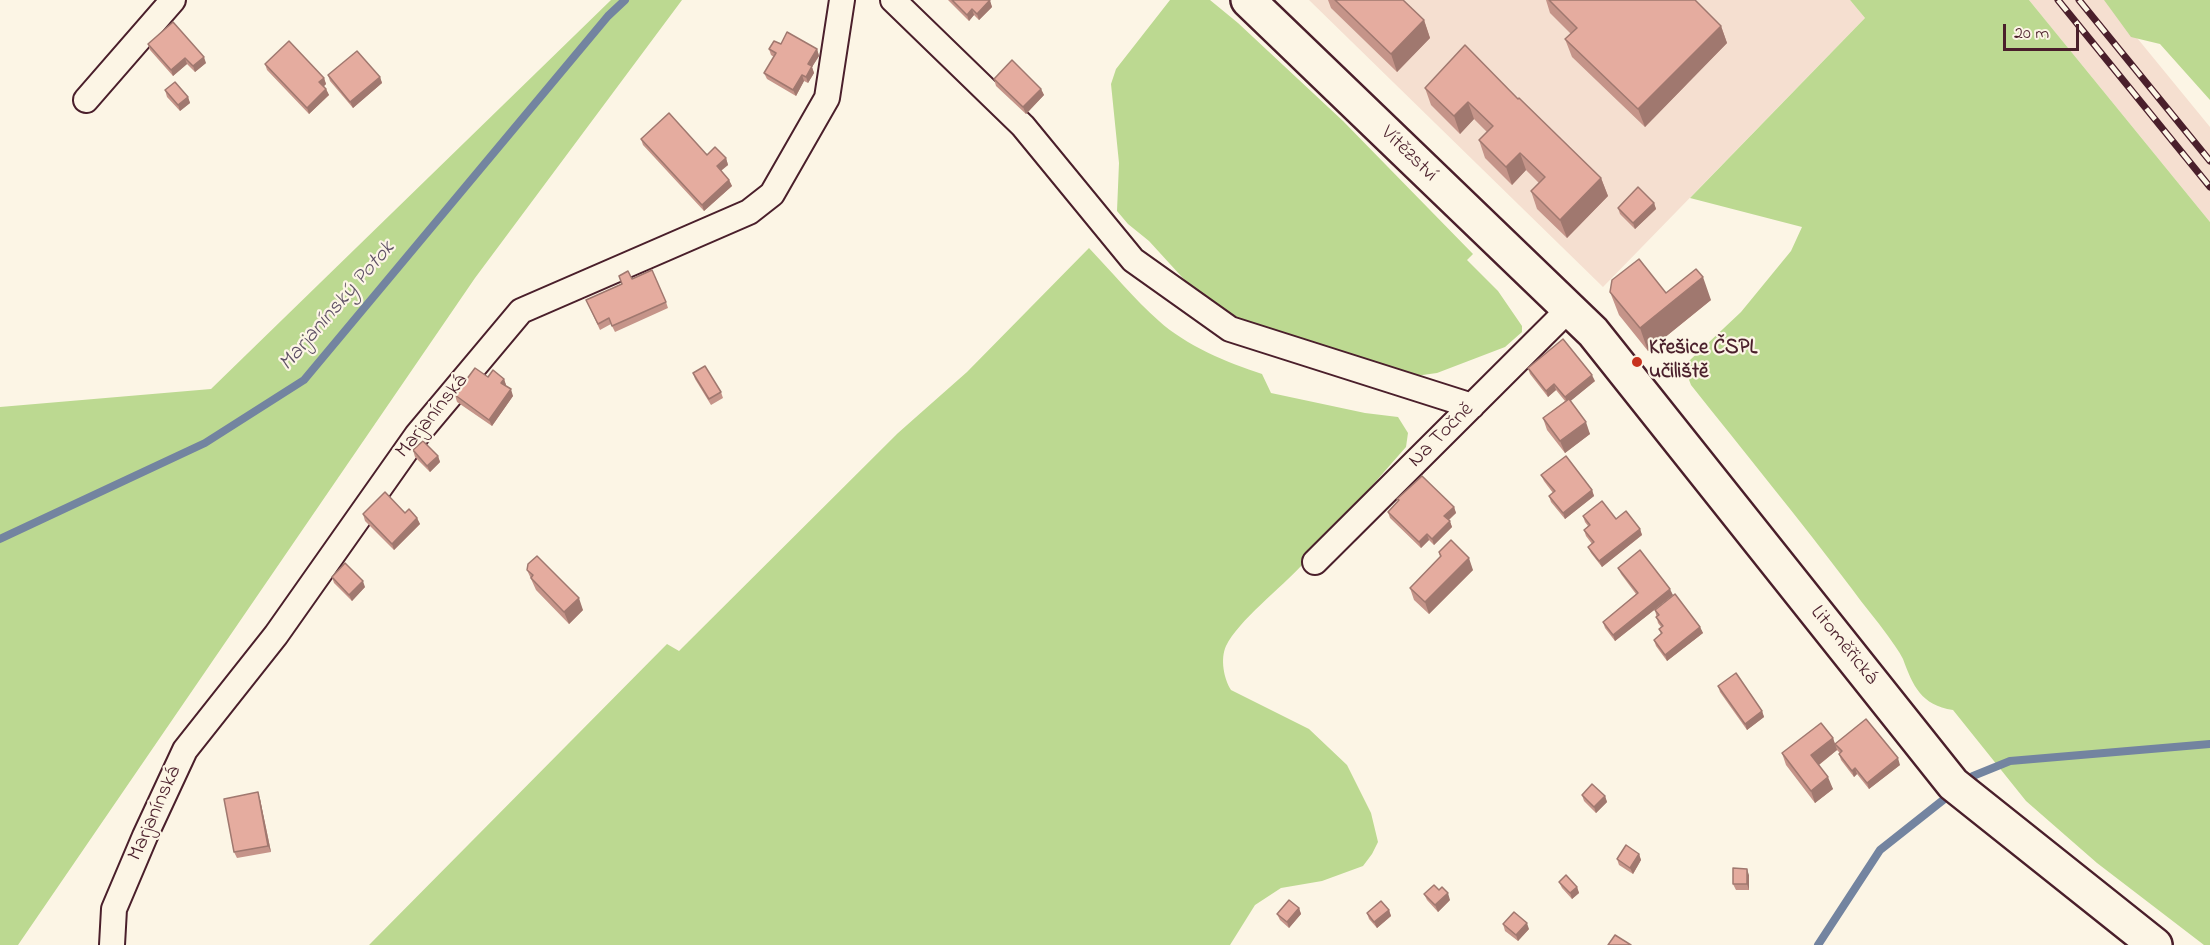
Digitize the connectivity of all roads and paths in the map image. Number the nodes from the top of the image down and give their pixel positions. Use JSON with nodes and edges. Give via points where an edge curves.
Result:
{"nodes":[{"id":1,"x":173,"y":0,"type":"edge"},
{"id":2,"x":842,"y":0,"type":"edge"},
{"id":3,"x":892,"y":0,"type":"edge"},
{"id":4,"x":1248,"y":0,"type":"edge"},
{"id":5,"x":86,"y":100,"type":"dead end"},
{"id":6,"x":1569,"y":309,"type":"junction"},
{"id":7,"x":1472,"y":406,"type":"junction"},
{"id":8,"x":1315,"y":562,"type":"dead end"},
{"id":9,"x":112,"y":945,"type":"edge"},
{"id":10,"x":2156,"y":945,"type":"edge"}],
"edges":[{"from":1,"to":5,"type":"street"},
{"from":2,"to":9,"type":"street","name":"Marjanínská","via":[[827,98],[772,194],[749,212],[520,311],[417,435],[276,635],[185,750],[114,909]]},
{"from":3,"to":7,"type":"street","via":[[1023,126],[1133,260],[1230,329]]},
{"from":4,"to":6,"type":"main road","name":"Vítězství"},
{"from":6,"to":7,"type":"street","name":"Na Točně"},
{"from":6,"to":10,"type":"main road","name":"Litoměřická","via":[[1599,340],[1962,792]]},
{"from":7,"to":8,"type":"street","name":"Na Točně"}]}
